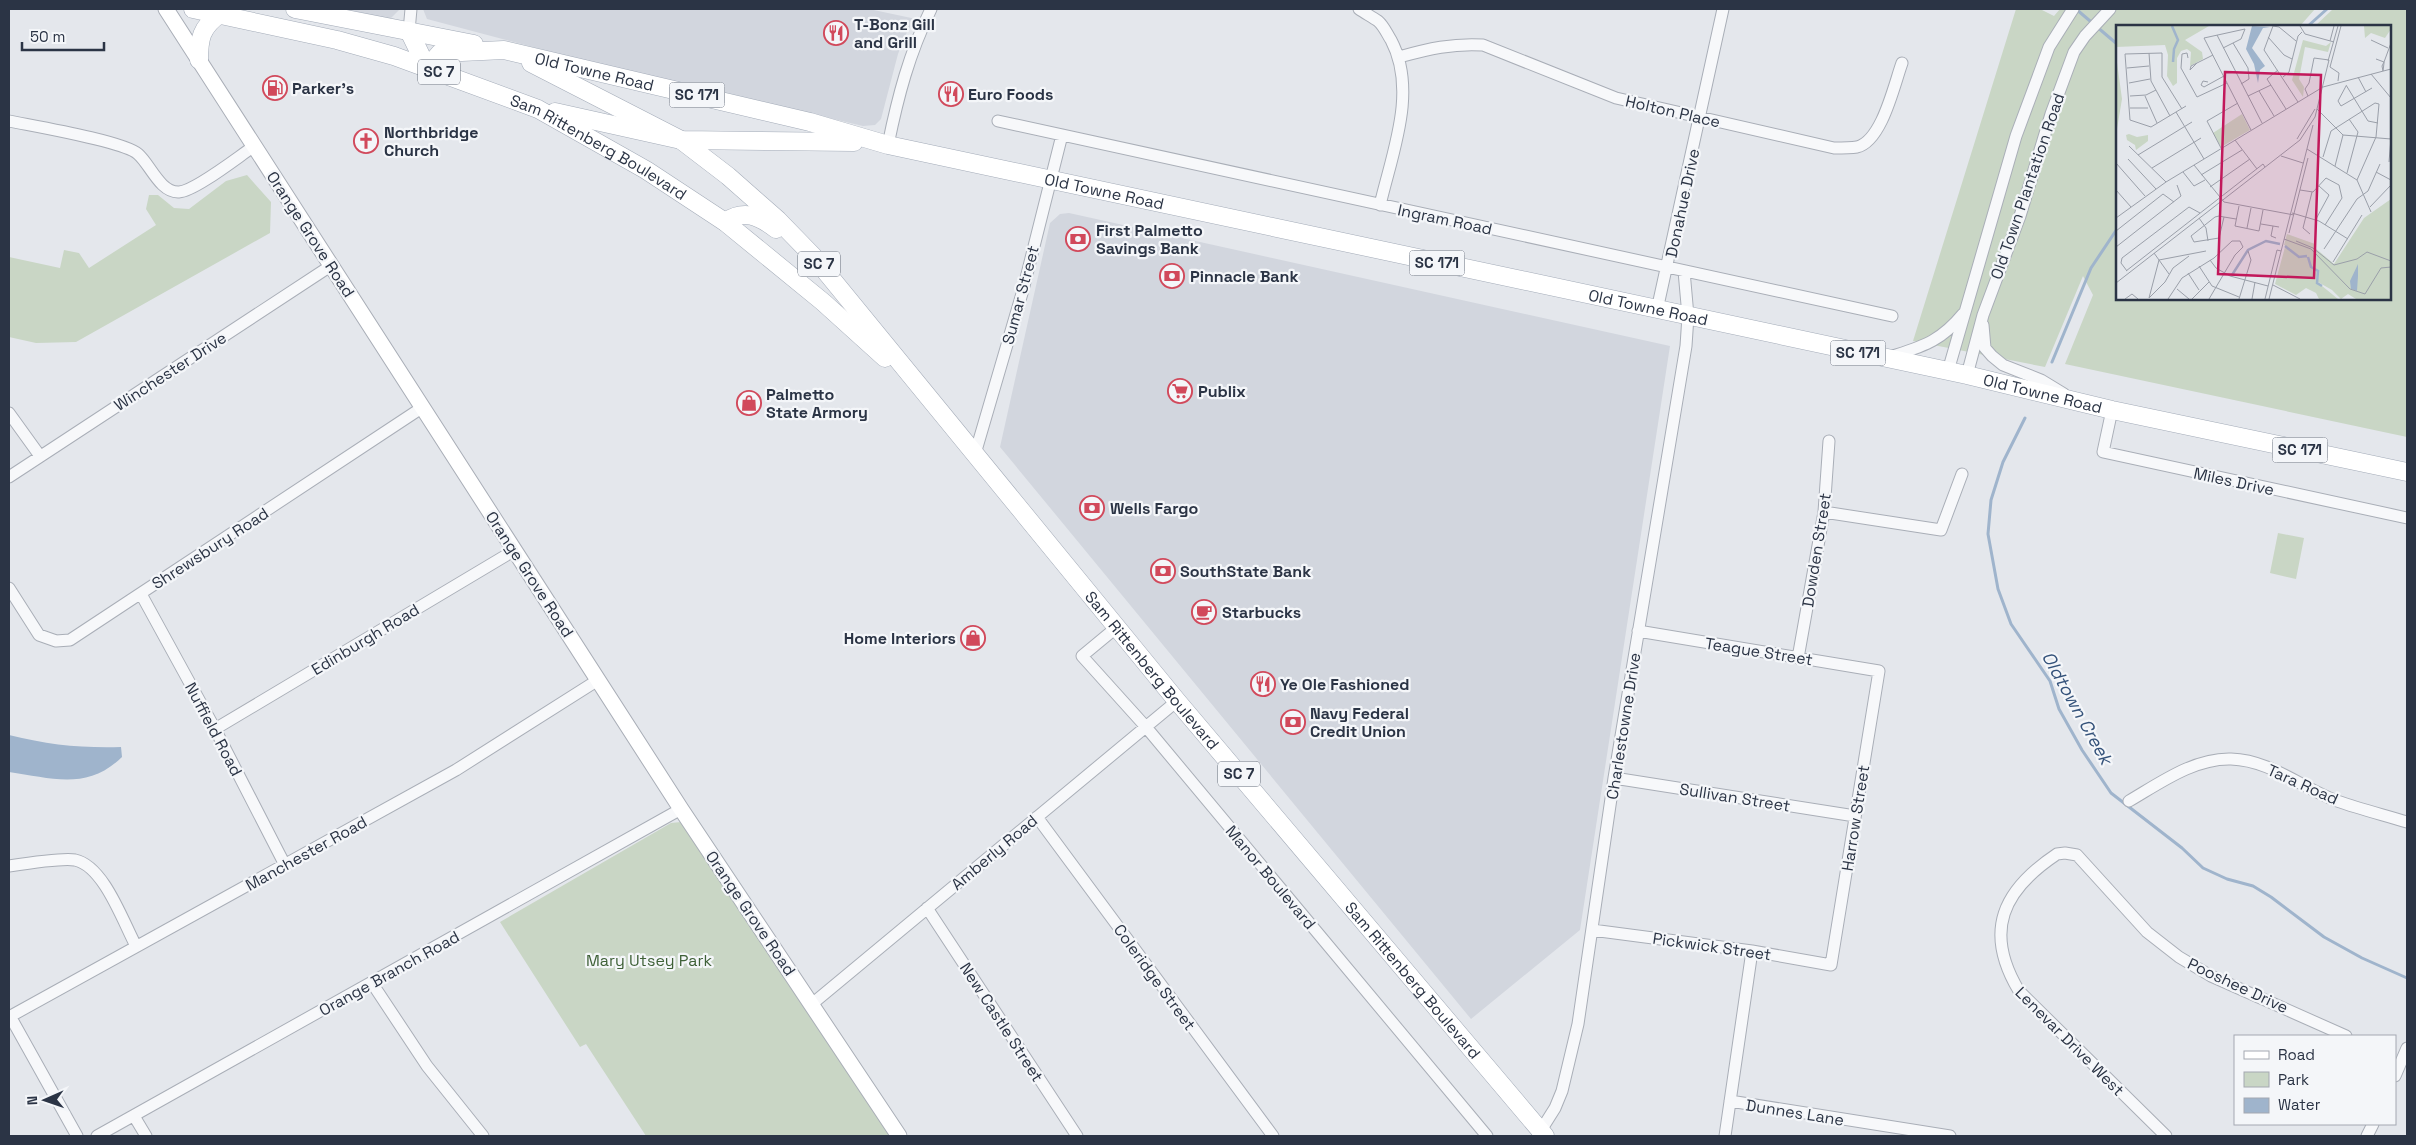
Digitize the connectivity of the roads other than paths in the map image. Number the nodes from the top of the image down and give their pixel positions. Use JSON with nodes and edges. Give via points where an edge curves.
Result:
{"nodes":[{"id":1,"x":166,"y":9,"type":"edge"},
{"id":2,"x":193,"y":9,"type":"edge"},
{"id":3,"x":295,"y":9,"type":"edge"},
{"id":4,"x":411,"y":9,"type":"edge"},
{"id":5,"x":931,"y":9,"type":"edge"},
{"id":6,"x":1359,"y":9,"type":"edge"},
{"id":7,"x":1723,"y":9,"type":"edge"},
{"id":8,"x":2073,"y":9,"type":"edge"},
{"id":9,"x":2110,"y":9,"type":"edge"},
{"id":10,"x":220,"y":14,"type":"junction"},
{"id":11,"x":409,"y":31,"type":"junction"},
{"id":12,"x":337,"y":40,"type":"junction"},
{"id":13,"x":504,"y":50,"type":"junction"},
{"id":14,"x":1399,"y":58,"type":"junction"},
{"id":15,"x":199,"y":60,"type":"junction"},
{"id":16,"x":1902,"y":63,"type":"dead end"},
{"id":17,"x":428,"y":68,"type":"junction"},
{"id":18,"x":538,"y":109,"type":"junction"},
{"id":19,"x":1700,"y":118,"type":"junction"},
{"id":20,"x":9,"y":121,"type":"edge"},
{"id":21,"x":998,"y":121,"type":"dead end"},
{"id":22,"x":1062,"y":135,"type":"junction"},
{"id":23,"x":681,"y":140,"type":"junction"},
{"id":24,"x":888,"y":145,"type":"junction"},
{"id":25,"x":254,"y":147,"type":"junction"},
{"id":26,"x":1051,"y":180,"type":"junction"},
{"id":27,"x":1380,"y":205,"type":"junction"},
{"id":28,"x":725,"y":222,"type":"junction"},
{"id":29,"x":813,"y":256,"type":"junction"},
{"id":30,"x":332,"y":265,"type":"junction"},
{"id":31,"x":1668,"y":267,"type":"junction"},
{"id":32,"x":1684,"y":271,"type":"junction"},
{"id":33,"x":1657,"y":310,"type":"junction"},
{"id":34,"x":1966,"y":311,"type":"junction"},
{"id":35,"x":1982,"y":315,"type":"junction"},
{"id":36,"x":1688,"y":316,"type":"junction"},
{"id":37,"x":1892,"y":316,"type":"dead end"},
{"id":38,"x":1886,"y":359,"type":"junction"},
{"id":39,"x":1948,"y":371,"type":"junction"},
{"id":40,"x":1967,"y":375,"type":"junction"},
{"id":41,"x":2078,"y":402,"type":"junction"},
{"id":42,"x":423,"y":407,"type":"junction"},
{"id":43,"x":938,"y":408,"type":"junction"},
{"id":44,"x":2112,"y":410,"type":"junction"},
{"id":45,"x":9,"y":414,"type":"edge"},
{"id":46,"x":1828,"y":441,"type":"dead end"},
{"id":47,"x":975,"y":454,"type":"junction"},
{"id":48,"x":40,"y":456,"type":"junction"},
{"id":49,"x":2407,"y":472,"type":"edge"},
{"id":50,"x":1962,"y":474,"type":"dead end"},
{"id":51,"x":9,"y":477,"type":"edge"},
{"id":52,"x":1824,"y":512,"type":"junction"},
{"id":53,"x":2407,"y":518,"type":"edge"},
{"id":54,"x":514,"y":550,"type":"junction"},
{"id":55,"x":9,"y":588,"type":"edge"},
{"id":56,"x":141,"y":594,"type":"junction"},
{"id":57,"x":1117,"y":627,"type":"junction"},
{"id":58,"x":1638,"y":631,"type":"junction"},
{"id":59,"x":1798,"y":658,"type":"junction"},
{"id":60,"x":1879,"y":671,"type":"joint"},
{"id":61,"x":598,"y":680,"type":"junction"},
{"id":62,"x":1176,"y":701,"type":"junction"},
{"id":63,"x":1146,"y":727,"type":"junction"},
{"id":64,"x":215,"y":729,"type":"junction"},
{"id":65,"x":1614,"y":778,"type":"junction"},
{"id":66,"x":2129,"y":801,"type":"dead end"},
{"id":67,"x":681,"y":809,"type":"junction"},
{"id":68,"x":1855,"y":816,"type":"junction"},
{"id":69,"x":1037,"y":817,"type":"junction"},
{"id":70,"x":2407,"y":822,"type":"edge"},
{"id":71,"x":2077,"y":855,"type":"joint"},
{"id":72,"x":285,"y":864,"type":"junction"},
{"id":73,"x":9,"y":866,"type":"edge"},
{"id":74,"x":927,"y":908,"type":"junction"},
{"id":75,"x":1592,"y":930,"type":"junction"},
{"id":76,"x":136,"y":946,"type":"junction"},
{"id":77,"x":1752,"y":951,"type":"junction"},
{"id":78,"x":1831,"y":965,"type":"joint"},
{"id":79,"x":372,"y":983,"type":"junction"},
{"id":80,"x":812,"y":1004,"type":"junction"},
{"id":81,"x":10,"y":1017,"type":"edge"},
{"id":82,"x":2344,"y":1035,"type":"edge"},
{"id":83,"x":2407,"y":1048,"type":"edge"},
{"id":84,"x":2401,"y":1062,"type":"edge"},
{"id":85,"x":2396,"y":1074,"type":"edge"},
{"id":86,"x":1730,"y":1101,"type":"junction"},
{"id":87,"x":134,"y":1116,"type":"junction"},
{"id":88,"x":1541,"y":1135,"type":"edge"},
{"id":89,"x":77,"y":1136,"type":"edge"},
{"id":90,"x":97,"y":1136,"type":"edge"},
{"id":91,"x":146,"y":1136,"type":"edge"},
{"id":92,"x":482,"y":1136,"type":"edge"},
{"id":93,"x":899,"y":1136,"type":"edge"},
{"id":94,"x":1077,"y":1136,"type":"edge"},
{"id":95,"x":1272,"y":1136,"type":"edge"},
{"id":96,"x":1487,"y":1136,"type":"edge"},
{"id":97,"x":1725,"y":1136,"type":"edge"},
{"id":98,"x":1950,"y":1136,"type":"edge"},
{"id":99,"x":2166,"y":1136,"type":"edge"}],
"edges":[{"from":1,"to":15,"type":"street","name":"Orange Grove Road"},
{"from":2,"to":10,"type":"main road","name":"Sam Rittenberg Boulevard","number":"SC 7"},
{"from":3,"to":11,"type":"main road","name":"Sam Rittenberg Boulevard","number":"SC 7"},
{"from":4,"to":11,"type":"street"},
{"from":5,"to":24,"type":"street","via":[[911,53]]},
{"from":6,"to":14,"type":"street","via":[[1379,22]]},
{"from":7,"to":19,"type":"street","name":"Donahue Drive"},
{"from":8,"to":34,"type":"street","name":"Old Town Plantation Road","via":[[2049,47],[2016,136]]},
{"from":9,"to":35,"type":"street","name":"Old Town Plantation Road","via":[[2074,52],[2020,216]]},
{"from":10,"to":12,"type":"main road","name":"Sam Rittenberg Boulevard","number":"SC 7"},
{"from":10,"to":15,"type":"main road","via":[[204,26],[199,37]]},
{"from":11,"to":12,"type":"main road","via":[[382,40]]},
{"from":11,"to":13,"type":"main road","name":"Sam Rittenberg Boulevard","number":"SC 7"},
{"from":11,"to":17,"type":"main road"},
{"from":12,"to":17,"type":"main road","name":"Sam Rittenberg Boulevard","number":"SC 7"},
{"from":13,"to":17,"type":"main road","via":[[440,53]]},
{"from":13,"to":23,"type":"main road","name":"Sam Rittenberg Boulevard","number":"SC 7"},
{"from":13,"to":24,"type":"main road","name":"Old Towne Road","number":"SC 171","via":[[810,122]]},
{"from":14,"to":19,"type":"street","name":"Holton Place","via":[[1438,46],[1483,44],[1616,98]]},
{"from":14,"to":27,"type":"street","via":[[1403,88],[1401,116]]},
{"from":15,"to":25,"type":"street","name":"Orange Grove Road"},
{"from":16,"to":19,"type":"street","name":"Holton Place","via":[[1883,120],[1873,137],[1859,147],[1834,148]]},
{"from":17,"to":18,"type":"main road","name":"Sam Rittenberg Boulevard","number":"SC 7"},
{"from":18,"to":23,"type":"main road","name":"Old Towne Road","number":"SC 171"},
{"from":18,"to":28,"type":"main road","name":"Sam Rittenberg Boulevard","number":"SC 7","via":[[646,170]]},
{"from":19,"to":31,"type":"street","name":"Donahue Drive"},
{"from":20,"to":25,"type":"street","via":[[107,142],[138,153],[166,188],[178,192],[194,187]]},
{"from":21,"to":22,"type":"street","name":"Ingram Road"},
{"from":22,"to":26,"type":"street","name":"Sumar Street"},
{"from":22,"to":27,"type":"street","name":"Ingram Road"},
{"from":23,"to":24,"type":"main road","name":"Old Towne Road","number":"SC 171","via":[[844,141]]},
{"from":23,"to":29,"type":"main road","name":"Sam Rittenberg Boulevard","number":"SC 7","via":[[728,176]]},
{"from":24,"to":26,"type":"main road","name":"Old Towne Road","number":"SC 171"},
{"from":25,"to":30,"type":"street","name":"Orange Grove Road"},
{"from":26,"to":33,"type":"main road","name":"Old Towne Road","number":"SC 171"},
{"from":26,"to":47,"type":"street","name":"Sumar Street"},
{"from":27,"to":31,"type":"street","name":"Ingram Road"},
{"from":28,"to":29,"type":"main road","via":[[740,214],[761,218]]},
{"from":28,"to":43,"type":"main road","name":"Sam Rittenberg Boulevard","number":"SC 7","via":[[823,302]]},
{"from":29,"to":43,"type":"main road","name":"Sam Rittenberg Boulevard","number":"SC 7"},
{"from":30,"to":42,"type":"street","name":"Orange Grove Road"},
{"from":30,"to":48,"type":"street","name":"Winchester Drive"},
{"from":31,"to":32,"type":"street","name":"Ingram Road"},
{"from":31,"to":33,"type":"street","name":"Donahue Drive"},
{"from":32,"to":36,"type":"street","name":"Charlestowne Drive"},
{"from":32,"to":37,"type":"street","name":"Ingram Road"},
{"from":33,"to":36,"type":"main road","name":"Old Towne Road","number":"SC 171"},
{"from":34,"to":35,"type":"street"},
{"from":34,"to":38,"type":"street","via":[[1942,337]]},
{"from":34,"to":39,"type":"street","name":"Old Town Plantation Road"},
{"from":35,"to":40,"type":"street","name":"Old Town Plantation Road"},
{"from":35,"to":41,"type":"street","via":[[1985,348],[1992,356],[2003,365],[2041,380]]},
{"from":36,"to":38,"type":"main road","name":"Old Towne Road","number":"SC 171"},
{"from":36,"to":58,"type":"street","name":"Charlestowne Drive","via":[[1686,346]]},
{"from":38,"to":39,"type":"main road","name":"Old Towne Road","number":"SC 171"},
{"from":39,"to":40,"type":"main road","name":"Old Towne Road","number":"SC 171"},
{"from":40,"to":41,"type":"main road","name":"Old Towne Road","number":"SC 171"},
{"from":41,"to":44,"type":"main road","name":"Old Towne Road","number":"SC 171"},
{"from":42,"to":54,"type":"street","name":"Orange Grove Road"},
{"from":42,"to":56,"type":"street","name":"Shrewsbury Road"},
{"from":43,"to":47,"type":"main road","name":"Sam Rittenberg Boulevard","number":"SC 7"},
{"from":44,"to":49,"type":"main road","name":"Old Towne Road","number":"SC 171"},
{"from":44,"to":53,"type":"street","name":"Miles Drive","via":[[2103,452]]},
{"from":45,"to":48,"type":"street"},
{"from":46,"to":52,"type":"street","name":"Dowden Street"},
{"from":47,"to":57,"type":"main road","name":"Sam Rittenberg Boulevard","number":"SC 7"},
{"from":48,"to":51,"type":"street","name":"Winchester Drive"},
{"from":50,"to":52,"type":"street","via":[[1942,530]]},
{"from":52,"to":59,"type":"street","name":"Dowden Street"},
{"from":54,"to":61,"type":"street","name":"Orange Grove Road"},
{"from":54,"to":64,"type":"street","name":"Edinburgh Road"},
{"from":55,"to":56,"type":"street","name":"Shrewsbury Road","via":[[39,635],[56,641],[70,640]]},
{"from":56,"to":64,"type":"street","name":"Nuffield Road"},
{"from":57,"to":62,"type":"main road","name":"Sam Rittenberg Boulevard","number":"SC 7"},
{"from":57,"to":63,"type":"street","name":"Manor Boulevard","via":[[1082,656]]},
{"from":58,"to":59,"type":"street","name":"Teague Street"},
{"from":58,"to":65,"type":"street","name":"Charlestowne Drive"},
{"from":59,"to":60,"type":"street","name":"Teague Street"},
{"from":60,"to":68,"type":"street","name":"Harrow Street"},
{"from":61,"to":67,"type":"street","name":"Orange Grove Road"},
{"from":61,"to":72,"type":"street","name":"Manchester Road","via":[[456,770]]},
{"from":62,"to":63,"type":"street","name":"Amberly Road"},
{"from":62,"to":88,"type":"main road","name":"Sam Rittenberg Boulevard","number":"SC 7"},
{"from":63,"to":69,"type":"street","name":"Amberly Road"},
{"from":63,"to":96,"type":"street","name":"Manor Boulevard"},
{"from":64,"to":72,"type":"street","name":"Nuffield Road"},
{"from":65,"to":68,"type":"street","name":"Sullivan Street"},
{"from":65,"to":75,"type":"street","name":"Charlestowne Drive"},
{"from":66,"to":70,"type":"street","name":"Tara Road","via":[[2180,771],[2230,759],[2256,763],[2337,801]]},
{"from":67,"to":79,"type":"street","name":"Orange Branch Road"},
{"from":67,"to":80,"type":"street","name":"Orange Grove Road"},
{"from":68,"to":78,"type":"street","name":"Harrow Street"},
{"from":69,"to":74,"type":"street","name":"Amberly Road"},
{"from":69,"to":95,"type":"street","name":"Coleridge Street"},
{"from":71,"to":82,"type":"street","name":"Pooshee Drive","via":[[2147,932],[2179,958],[2211,976]]},
{"from":71,"to":99,"type":"street","name":"Lenevar Drive West","via":[[2057,854],[2018,885],[2000,927],[2008,973],[2019,991]]},
{"from":72,"to":76,"type":"street","name":"Manchester Road"},
{"from":73,"to":76,"type":"street","via":[[74,860],[91,868],[104,884]]},
{"from":74,"to":80,"type":"street","name":"Amberly Road"},
{"from":74,"to":94,"type":"street","name":"New Castle Street"},
{"from":75,"to":77,"type":"street","name":"Pickwick Street"},
{"from":75,"to":88,"type":"street","name":"Charlestowne Drive","via":[[1571,1059],[1555,1108]]},
{"from":76,"to":81,"type":"street","name":"Manchester Road"},
{"from":77,"to":78,"type":"street","name":"Pickwick Street"},
{"from":77,"to":86,"type":"street"},
{"from":79,"to":87,"type":"street","name":"Orange Branch Road"},
{"from":79,"to":92,"type":"street","via":[[427,1066]]},
{"from":80,"to":93,"type":"street","name":"Orange Grove Road"},
{"from":81,"to":89,"type":"street"},
{"from":83,"to":84,"type":"street"},
{"from":84,"to":85,"type":"street"},
{"from":86,"to":97,"type":"street"},
{"from":86,"to":98,"type":"street","name":"Dunnes Lane"},
{"from":87,"to":90,"type":"street","name":"Orange Branch Road"},
{"from":87,"to":91,"type":"street"}]}
